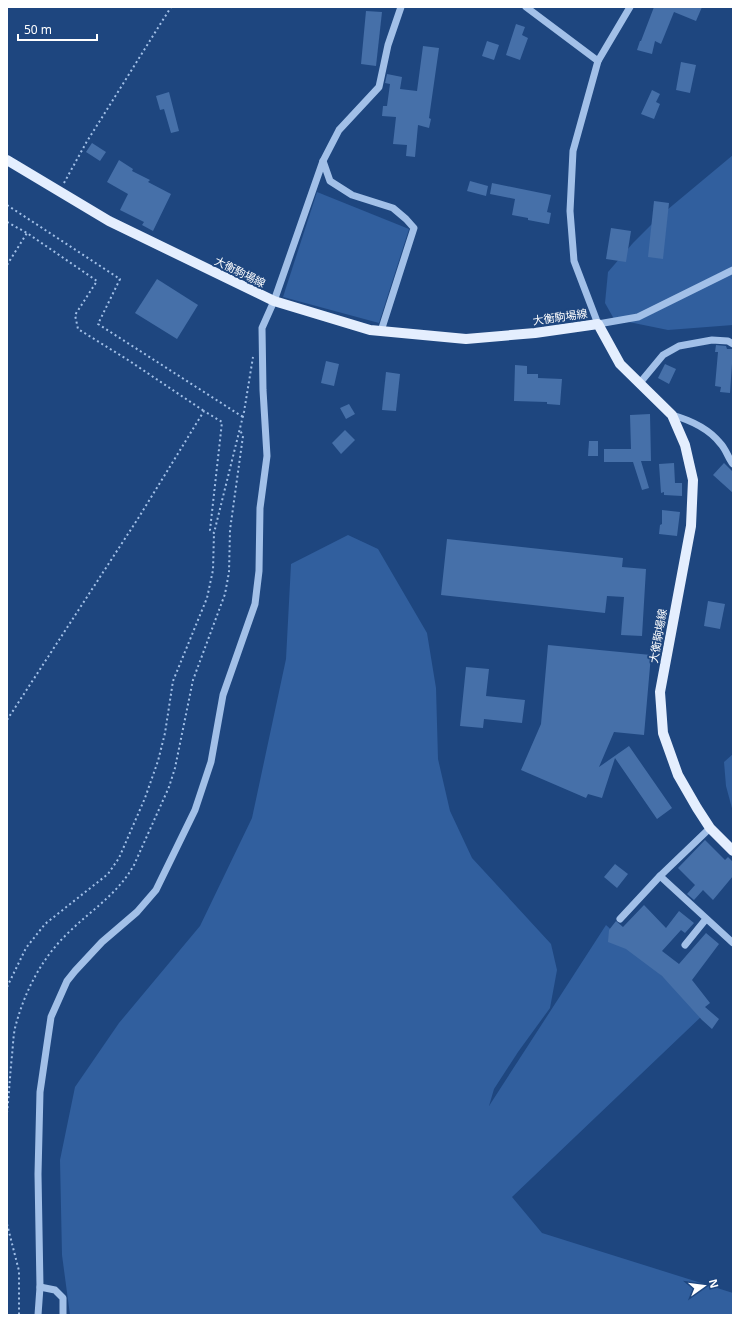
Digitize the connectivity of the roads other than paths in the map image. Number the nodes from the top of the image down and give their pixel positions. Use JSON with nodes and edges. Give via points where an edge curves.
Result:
{"nodes":[{"id":1,"x":401,"y":7,"type":"edge"},
{"id":2,"x":526,"y":7,"type":"edge"},
{"id":3,"x":630,"y":7,"type":"edge"},
{"id":4,"x":598,"y":61,"type":"junction"},
{"id":5,"x":7,"y":160,"type":"edge"},
{"id":6,"x":323,"y":160,"type":"junction"},
{"id":7,"x":733,"y":270,"type":"edge"},
{"id":8,"x":274,"y":302,"type":"junction"},
{"id":9,"x":598,"y":324,"type":"junction"},
{"id":10,"x":381,"y":330,"type":"junction"},
{"id":11,"x":733,"y":344,"type":"edge"},
{"id":12,"x":640,"y":384,"type":"junction"},
{"id":13,"x":672,"y":415,"type":"junction"},
{"id":14,"x":733,"y":464,"type":"edge"},
{"id":15,"x":710,"y":828,"type":"junction"},
{"id":16,"x":733,"y":851,"type":"edge"},
{"id":17,"x":660,"y":876,"type":"junction"},
{"id":18,"x":620,"y":919,"type":"dead end"},
{"id":19,"x":706,"y":919,"type":"junction"},
{"id":20,"x":733,"y":943,"type":"edge"},
{"id":21,"x":685,"y":945,"type":"dead end"},
{"id":22,"x":40,"y":1287,"type":"junction"},
{"id":23,"x":38,"y":1315,"type":"edge"},
{"id":24,"x":62,"y":1315,"type":"edge"}],
"edges":[{"from":1,"to":6,"type":"street","via":[[388,45],[380,87],[339,130]]},
{"from":2,"to":4,"type":"street"},
{"from":3,"to":4,"type":"street"},
{"from":4,"to":9,"type":"street","via":[[573,151],[570,211],[574,261]]},
{"from":5,"to":8,"type":"main road","name":"大衡駒場線","via":[[109,221]]},
{"from":6,"to":8,"type":"street"},
{"from":6,"to":10,"type":"street","via":[[330,181],[352,195],[393,208],[414,228]]},
{"from":7,"to":9,"type":"street","via":[[638,317]]},
{"from":8,"to":10,"type":"main road","name":"大衡駒場線","via":[[370,330]]},
{"from":8,"to":22,"type":"street","via":[[262,328],[267,456],[260,508],[260,571],[255,604],[223,695],[212,762],[195,810],[156,890],[137,912],[79,965],[67,981],[51,1016],[40,1092]]},
{"from":9,"to":10,"type":"main road","name":"大衡駒場線","via":[[535,333],[466,338]]},
{"from":9,"to":12,"type":"main road","name":"大衡駒場線","via":[[620,364]]},
{"from":11,"to":12,"type":"street","via":[[728,341],[712,340],[679,346],[663,356]]},
{"from":12,"to":13,"type":"main road","name":"大衡駒場線"},
{"from":13,"to":14,"type":"street","via":[[688,420],[710,433],[721,443]]},
{"from":13,"to":15,"type":"main road","name":"大衡駒場線","via":[[685,445],[692,480],[691,526],[660,692],[662,733],[678,775]]},
{"from":15,"to":16,"type":"main road","name":"大衡駒場線"},
{"from":15,"to":17,"type":"street"},
{"from":17,"to":18,"type":"street"},
{"from":17,"to":19,"type":"street"},
{"from":19,"to":20,"type":"street"},
{"from":19,"to":21,"type":"street"},
{"from":22,"to":23,"type":"street"},
{"from":22,"to":24,"type":"street","via":[[55,1290],[63,1298]]}]}
